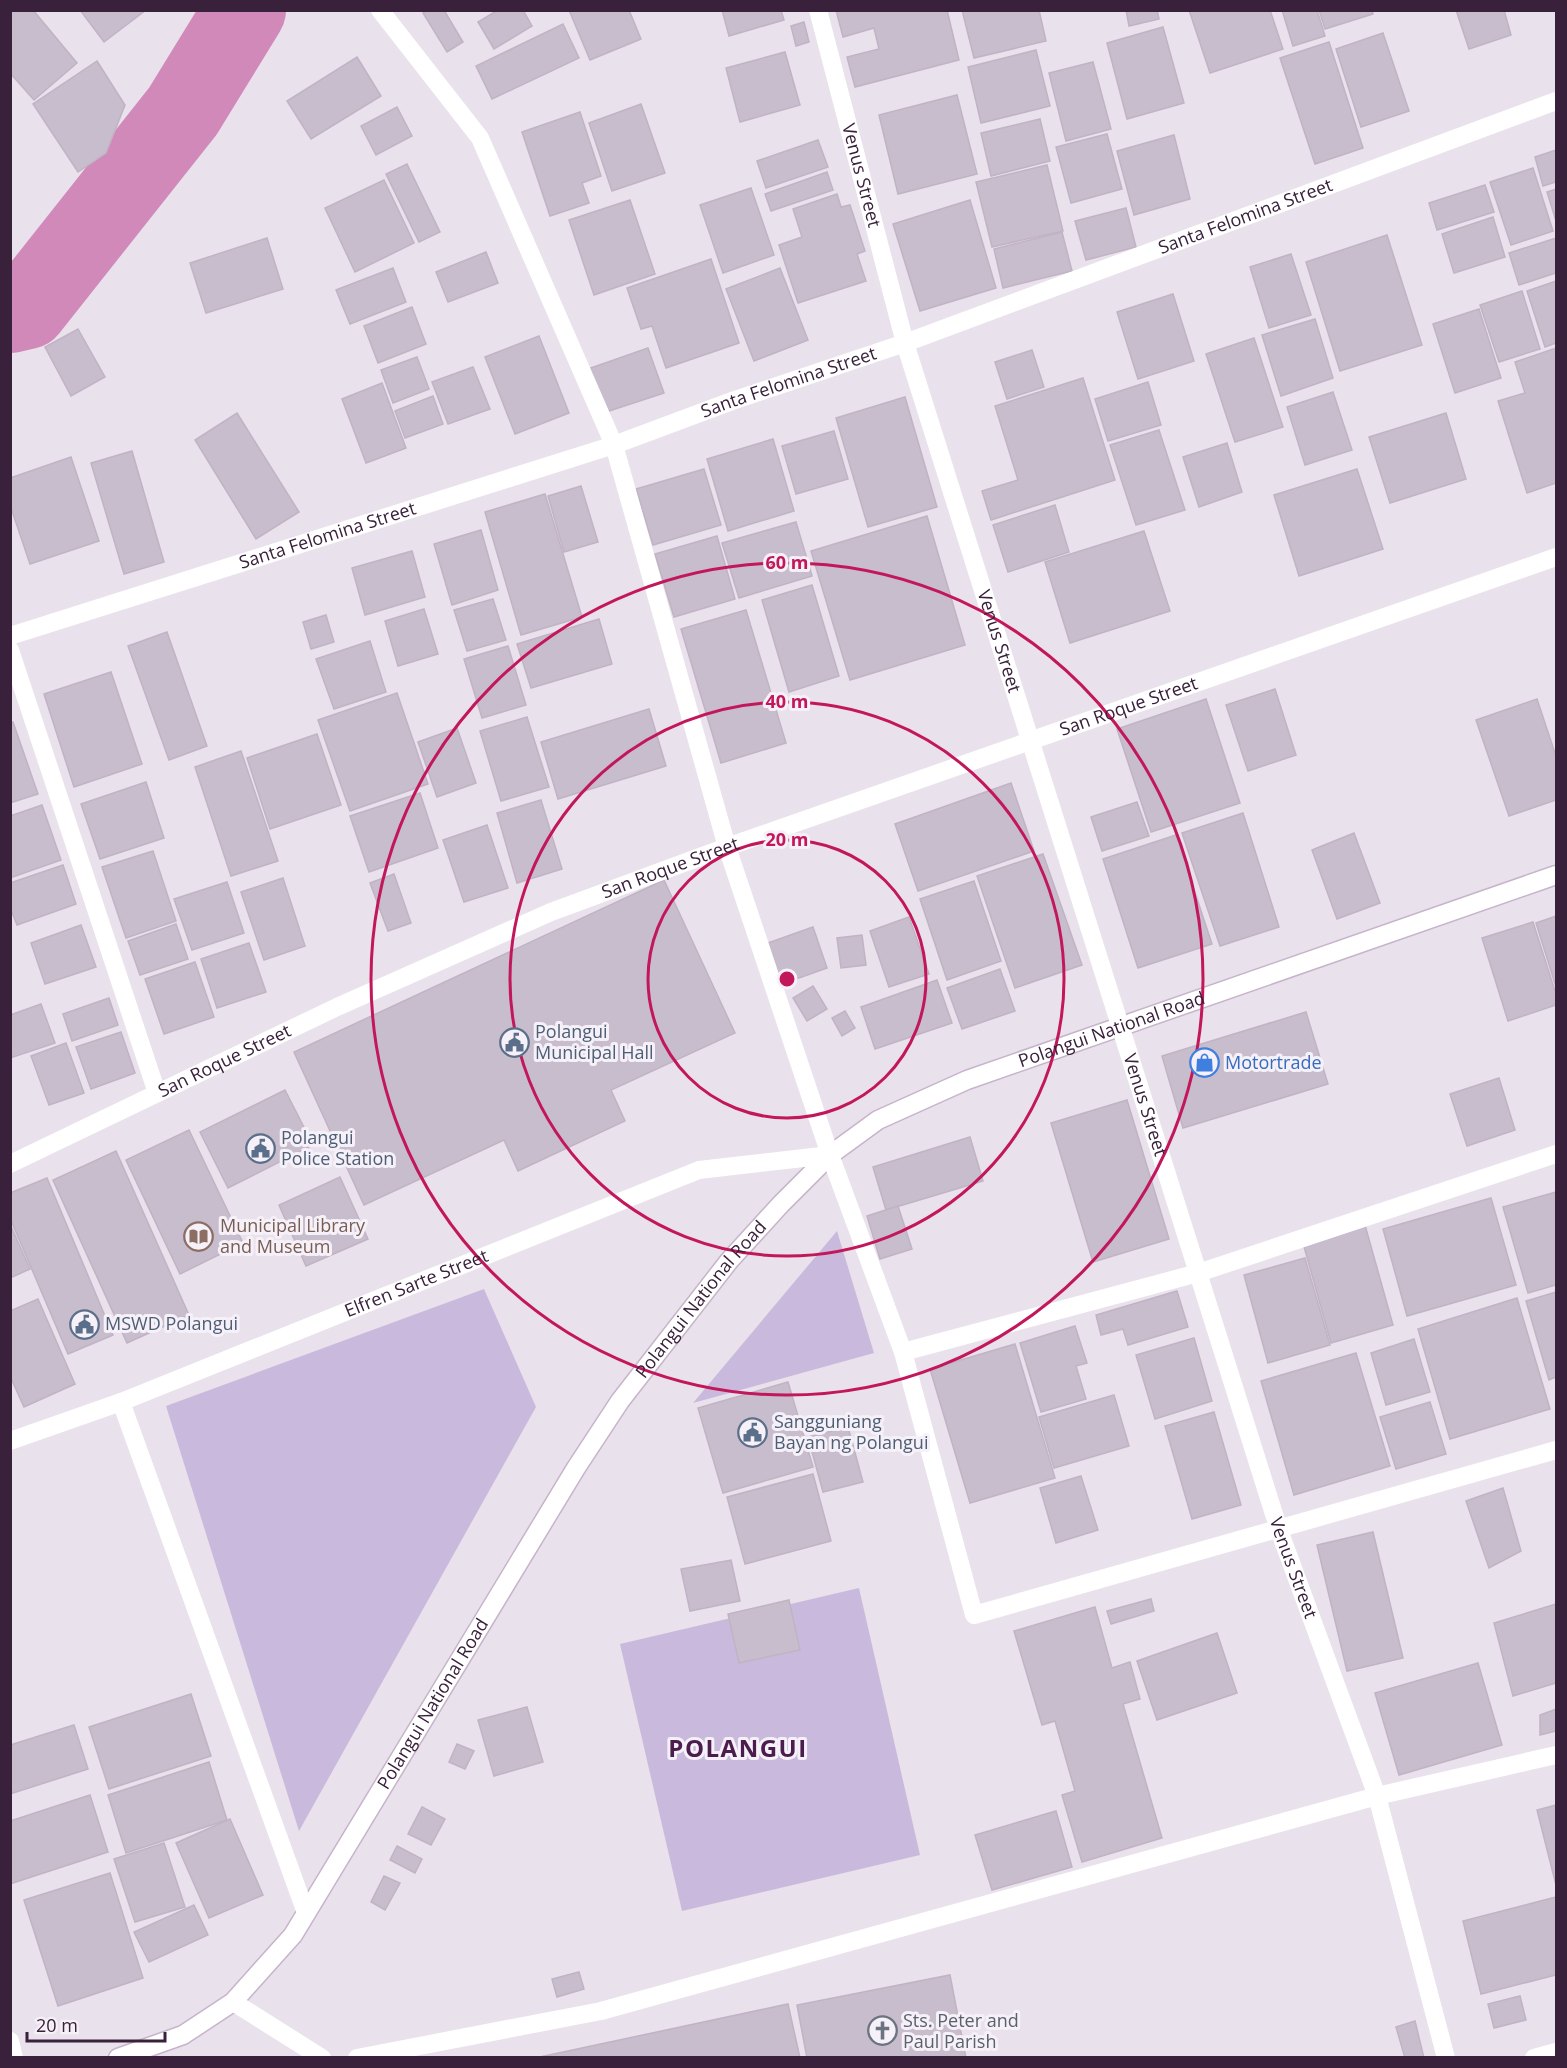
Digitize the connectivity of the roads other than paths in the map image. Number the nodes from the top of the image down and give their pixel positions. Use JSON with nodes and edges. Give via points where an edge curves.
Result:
{"nodes":[{"id":1,"x":380,"y":10,"type":"edge"},
{"id":2,"x":818,"y":10,"type":"edge"},
{"id":3,"x":1557,"y":101,"type":"edge"},
{"id":4,"x":905,"y":343,"type":"junction"},
{"id":5,"x":614,"y":445,"type":"junction"},
{"id":6,"x":1557,"y":557,"type":"edge"},
{"id":7,"x":10,"y":636,"type":"edge"},
{"id":8,"x":10,"y":650,"type":"edge"},
{"id":9,"x":1030,"y":741,"type":"junction"},
{"id":10,"x":728,"y":848,"type":"junction"},
{"id":11,"x":1557,"y":875,"type":"edge"},
{"id":12,"x":1120,"y":1025,"type":"junction"},
{"id":13,"x":157,"y":1093,"type":"junction"},
{"id":14,"x":1557,"y":1154,"type":"edge"},
{"id":15,"x":830,"y":1155,"type":"junction"},
{"id":16,"x":10,"y":1164,"type":"edge"},
{"id":17,"x":1198,"y":1273,"type":"junction"},
{"id":18,"x":903,"y":1352,"type":"junction"},
{"id":19,"x":121,"y":1402,"type":"junction"},
{"id":20,"x":10,"y":1442,"type":"edge"},
{"id":21,"x":1557,"y":1450,"type":"edge"},
{"id":22,"x":1279,"y":1530,"type":"junction"},
{"id":23,"x":1557,"y":1755,"type":"edge"},
{"id":24,"x":1377,"y":1796,"type":"junction"},
{"id":25,"x":306,"y":1913,"type":"junction"},
{"id":26,"x":233,"y":2002,"type":"junction"},
{"id":27,"x":10,"y":2041,"type":"edge"},
{"id":28,"x":1557,"y":2052,"type":"edge"},
{"id":29,"x":14,"y":2058,"type":"edge"},
{"id":30,"x":118,"y":2058,"type":"edge"},
{"id":31,"x":322,"y":2058,"type":"edge"},
{"id":32,"x":357,"y":2058,"type":"edge"},
{"id":33,"x":1446,"y":2058,"type":"edge"},
{"id":34,"x":1534,"y":2058,"type":"edge"}],
"edges":[{"from":1,"to":5,"type":"street","via":[[480,138]]},
{"from":2,"to":4,"type":"street","name":"Venus Street"},
{"from":3,"to":4,"type":"street","name":"Santa Felomina Street"},
{"from":4,"to":5,"type":"street","name":"Santa Felomina Street"},
{"from":4,"to":9,"type":"street","name":"Venus Street"},
{"from":5,"to":7,"type":"street","name":"Santa Felomina Street"},
{"from":5,"to":10,"type":"street"},
{"from":6,"to":9,"type":"street","name":"San Roque Street"},
{"from":8,"to":13,"type":"street"},
{"from":9,"to":10,"type":"street","name":"San Roque Street"},
{"from":9,"to":12,"type":"street","name":"Venus Street"},
{"from":10,"to":13,"type":"street","name":"San Roque Street","via":[[551,912],[337,1007]]},
{"from":10,"to":15,"type":"street"},
{"from":11,"to":12,"type":"street","name":"Polangui National Road"},
{"from":12,"to":15,"type":"street","name":"Polangui National Road","via":[[966,1080],[878,1120]]},
{"from":12,"to":17,"type":"street","name":"Venus Street"},
{"from":13,"to":16,"type":"street","name":"San Roque Street"},
{"from":14,"to":17,"type":"street"},
{"from":15,"to":18,"type":"street"},
{"from":15,"to":19,"type":"street","name":"Elfren Sarte Street","via":[[699,1170]]},
{"from":15,"to":25,"type":"street","name":"Polangui National Road","via":[[729,1261],[620,1401]]},
{"from":17,"to":18,"type":"street"},
{"from":17,"to":22,"type":"street","name":"Venus Street"},
{"from":18,"to":22,"type":"street","via":[[974,1615]]},
{"from":19,"to":20,"type":"street","name":"Elfren Sarte Street"},
{"from":19,"to":25,"type":"street"},
{"from":21,"to":22,"type":"street"},
{"from":22,"to":24,"type":"street","name":"Venus Street"},
{"from":23,"to":24,"type":"street"},
{"from":24,"to":32,"type":"street","via":[[601,2011]]},
{"from":24,"to":33,"type":"street","name":"Venus Street"},
{"from":25,"to":26,"type":"street","name":"Polangui National Road","via":[[293,1935]]},
{"from":26,"to":30,"type":"street","name":"Polangui National Road","via":[[183,2035]]},
{"from":26,"to":31,"type":"street"},
{"from":27,"to":29,"type":"street"},
{"from":28,"to":34,"type":"street"}]}
